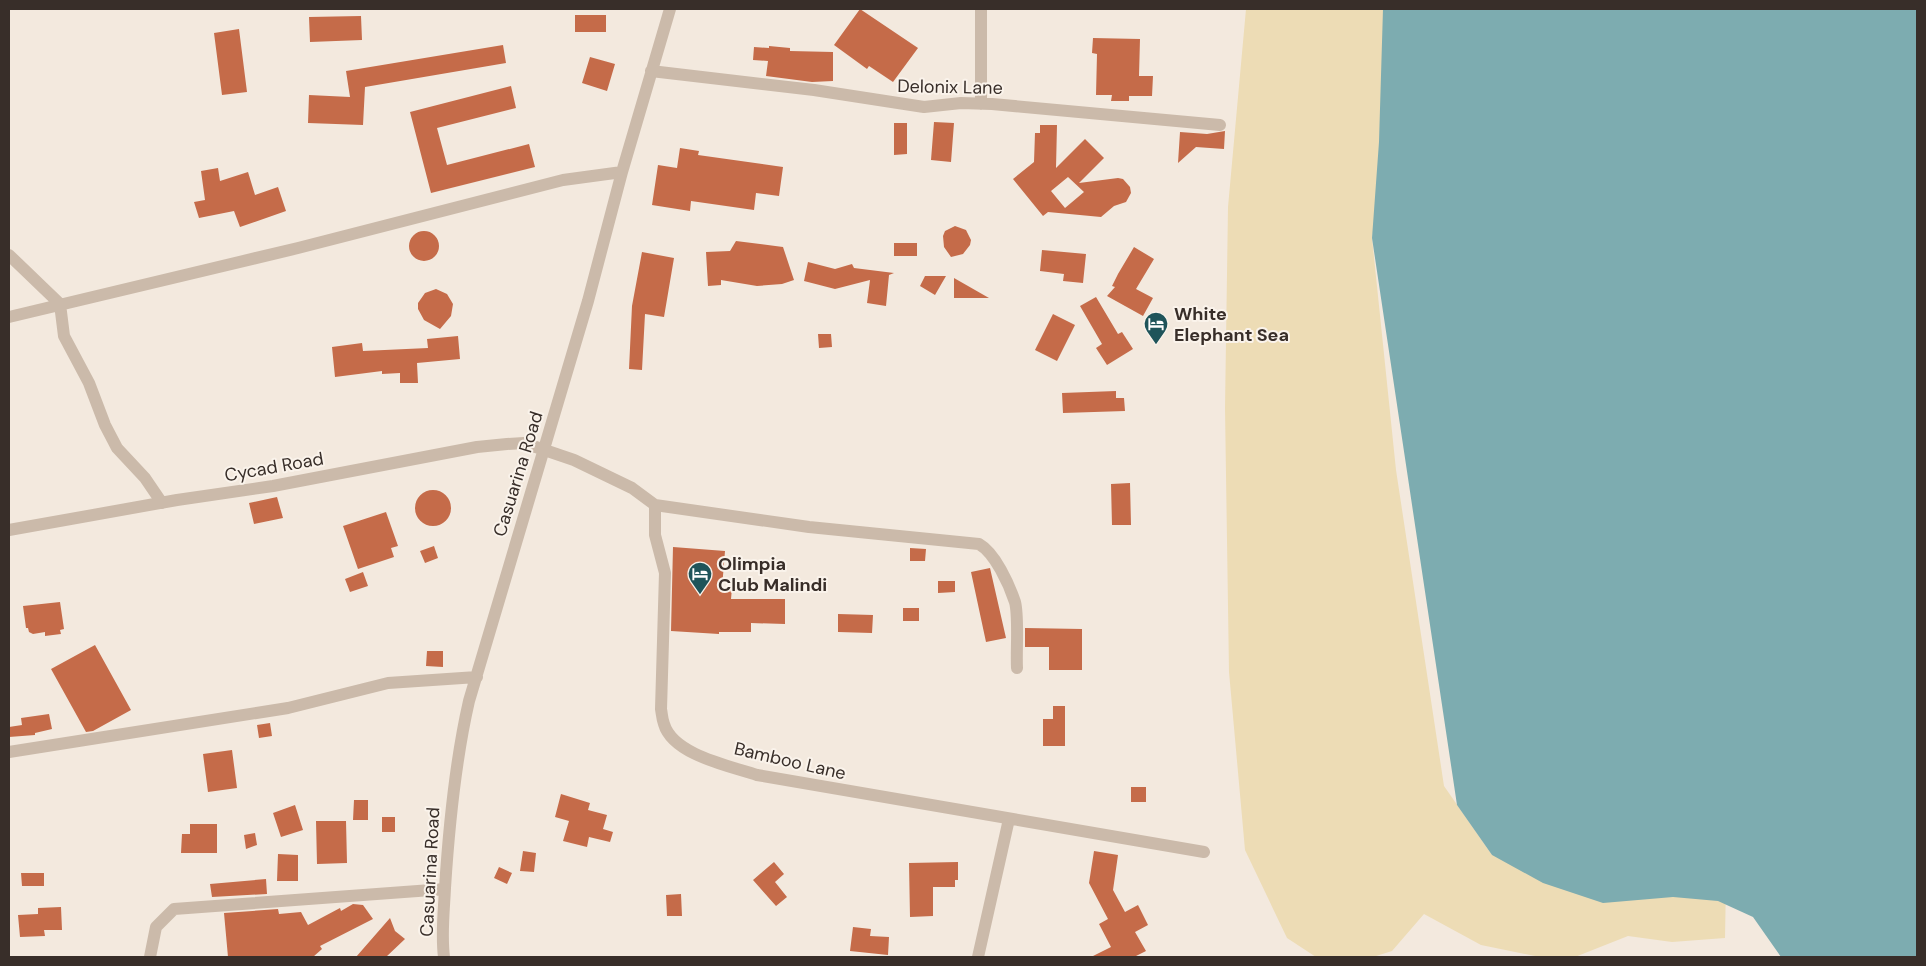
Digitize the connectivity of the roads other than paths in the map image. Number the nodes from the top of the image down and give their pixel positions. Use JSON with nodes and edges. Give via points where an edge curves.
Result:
{"nodes":[{"id":1,"x":670,"y":9,"type":"edge"},
{"id":2,"x":981,"y":9,"type":"edge"},
{"id":3,"x":651,"y":71,"type":"junction"},
{"id":4,"x":981,"y":104,"type":"junction"},
{"id":5,"x":1220,"y":125,"type":"dead end"},
{"id":6,"x":622,"y":172,"type":"junction"},
{"id":7,"x":9,"y":255,"type":"edge"},
{"id":8,"x":60,"y":304,"type":"junction"},
{"id":9,"x":9,"y":318,"type":"edge"},
{"id":10,"x":544,"y":450,"type":"junction"},
{"id":11,"x":162,"y":503,"type":"junction"},
{"id":12,"x":656,"y":505,"type":"junction"},
{"id":13,"x":9,"y":530,"type":"edge"},
{"id":14,"x":1017,"y":668,"type":"dead end"},
{"id":15,"x":477,"y":677,"type":"junction"},
{"id":16,"x":9,"y":752,"type":"edge"},
{"id":17,"x":1009,"y":819,"type":"junction"},
{"id":18,"x":1204,"y":852,"type":"dead end"},
{"id":19,"x":445,"y":889,"type":"junction"},
{"id":20,"x":150,"y":957,"type":"edge"},
{"id":21,"x":444,"y":957,"type":"edge"},
{"id":22,"x":978,"y":957,"type":"edge"}],
"edges":[{"from":1,"to":3,"type":"street","name":"Casuarina Road"},
{"from":2,"to":4,"type":"street"},
{"from":3,"to":4,"type":"street","name":"Delonix Lane","via":[[924,107],[961,102]]},
{"from":3,"to":6,"type":"street","name":"Casuarina Road"},
{"from":4,"to":5,"type":"street","name":"Delonix Lane"},
{"from":6,"to":8,"type":"street","via":[[563,180],[298,248]]},
{"from":6,"to":10,"type":"street","name":"Casuarina Road"},
{"from":7,"to":8,"type":"street"},
{"from":8,"to":9,"type":"street"},
{"from":8,"to":11,"type":"street","via":[[64,336],[89,383],[105,425],[117,448],[146,478]]},
{"from":10,"to":11,"type":"street","name":"Cycad Road","via":[[524,443],[477,447],[273,486]]},
{"from":10,"to":12,"type":"street","via":[[611,477]]},
{"from":10,"to":15,"type":"street","name":"Casuarina Road"},
{"from":11,"to":13,"type":"street","name":"Cycad Road"},
{"from":12,"to":14,"type":"street","via":[[809,527],[979,544],[994,557],[1015,603]]},
{"from":12,"to":17,"type":"street","name":"Bamboo Lane","via":[[656,535],[665,573],[661,709],[664,725],[684,748],[757,775]]},
{"from":15,"to":16,"type":"street","via":[[388,683],[288,708]]},
{"from":15,"to":19,"type":"street","name":"Casuarina Road","via":[[460,741],[449,824]]},
{"from":17,"to":18,"type":"street","name":"Bamboo Lane"},
{"from":17,"to":22,"type":"street"},
{"from":19,"to":20,"type":"street","via":[[174,909],[156,928]]},
{"from":19,"to":21,"type":"street","name":"Casuarina Road"}]}
